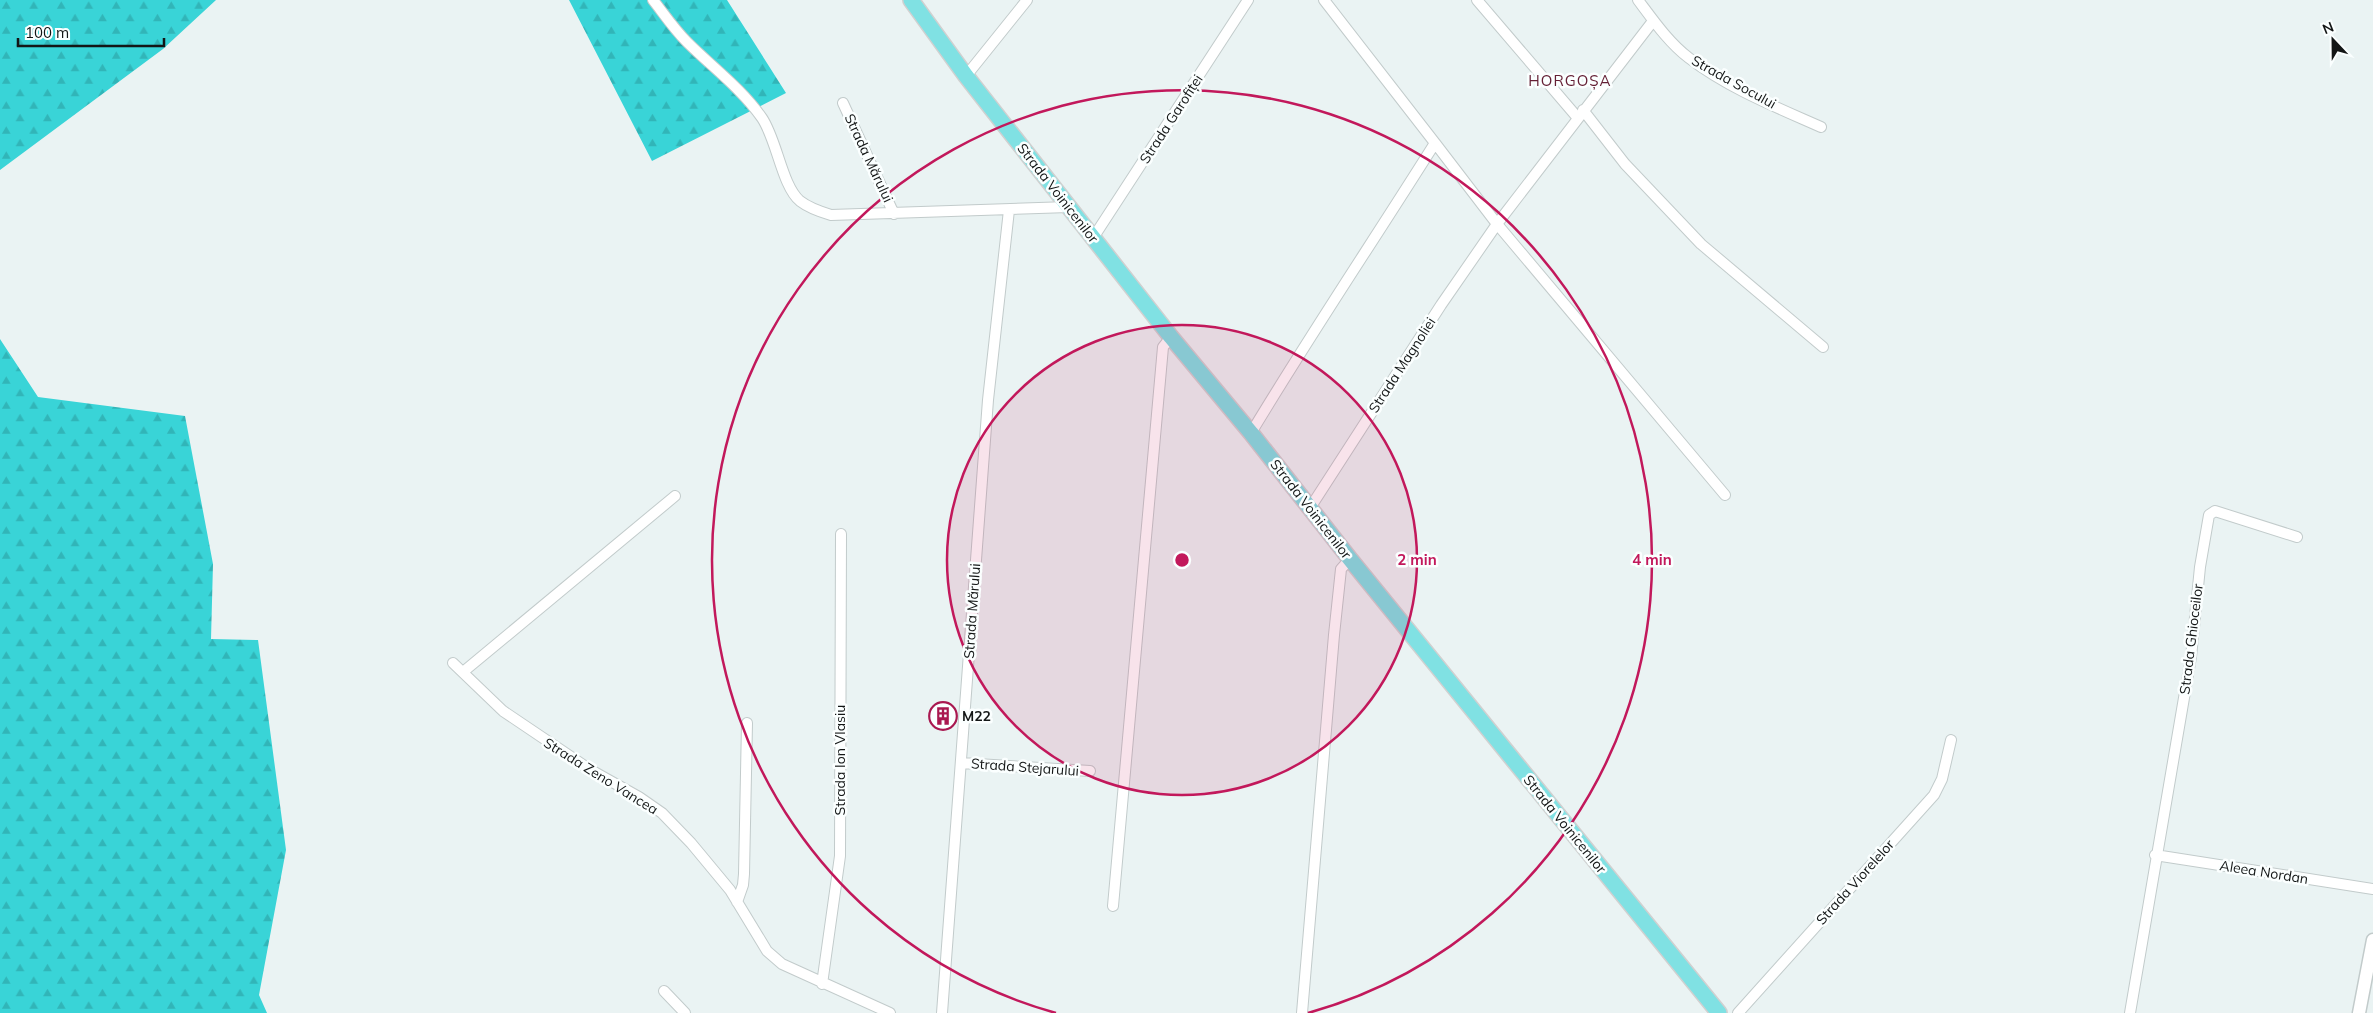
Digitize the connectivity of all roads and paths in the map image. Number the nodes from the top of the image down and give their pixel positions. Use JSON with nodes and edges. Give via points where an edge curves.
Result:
{"nodes":[{"id":1,"x":653,"y":0,"type":"edge"},
{"id":2,"x":911,"y":0,"type":"edge"},
{"id":3,"x":1028,"y":0,"type":"edge"},
{"id":4,"x":1248,"y":0,"type":"edge"},
{"id":5,"x":1324,"y":0,"type":"edge"},
{"id":6,"x":1477,"y":0,"type":"edge"},
{"id":7,"x":1638,"y":0,"type":"edge"},
{"id":8,"x":1653,"y":21,"type":"junction"},
{"id":9,"x":966,"y":76,"type":"junction"},
{"id":10,"x":843,"y":102,"type":"dead end"},
{"id":11,"x":1580,"y":113,"type":"junction"},
{"id":12,"x":1821,"y":127,"type":"dead end"},
{"id":13,"x":1434,"y":143,"type":"junction"},
{"id":14,"x":1069,"y":207,"type":"junction"},
{"id":15,"x":1009,"y":210,"type":"junction"},
{"id":16,"x":894,"y":214,"type":"junction"},
{"id":17,"x":1498,"y":224,"type":"junction"},
{"id":18,"x":1094,"y":238,"type":"junction"},
{"id":19,"x":1171,"y":337,"type":"junction"},
{"id":20,"x":1824,"y":347,"type":"dead end"},
{"id":21,"x":1251,"y":433,"type":"junction"},
{"id":22,"x":1725,"y":495,"type":"dead end"},
{"id":23,"x":675,"y":496,"type":"dead end"},
{"id":24,"x":1310,"y":508,"type":"junction"},
{"id":25,"x":841,"y":534,"type":"dead end"},
{"id":26,"x":2297,"y":537,"type":"dead end"},
{"id":27,"x":1350,"y":560,"type":"junction"},
{"id":28,"x":453,"y":663,"type":"dead end"},
{"id":29,"x":463,"y":672,"type":"junction"},
{"id":30,"x":747,"y":723,"type":"dead end"},
{"id":31,"x":1951,"y":740,"type":"dead end"},
{"id":32,"x":961,"y":763,"type":"junction"},
{"id":33,"x":1090,"y":771,"type":"dead end"},
{"id":34,"x":2155,"y":855,"type":"junction"},
{"id":35,"x":2373,"y":889,"type":"edge"},
{"id":36,"x":737,"y":902,"type":"junction"},
{"id":37,"x":1113,"y":906,"type":"dead end"},
{"id":38,"x":2373,"y":940,"type":"edge"},
{"id":39,"x":822,"y":984,"type":"junction"},
{"id":40,"x":664,"y":991,"type":"dead end"},
{"id":41,"x":685,"y":1013,"type":"edge"},
{"id":42,"x":890,"y":1013,"type":"edge"},
{"id":43,"x":942,"y":1013,"type":"edge"},
{"id":44,"x":1302,"y":1013,"type":"edge"},
{"id":45,"x":1718,"y":1013,"type":"edge"},
{"id":46,"x":1738,"y":1013,"type":"edge"},
{"id":47,"x":2130,"y":1013,"type":"edge"},
{"id":48,"x":2359,"y":1013,"type":"edge"}],
"edges":[{"from":1,"to":16,"type":"street","name":"Strada Mărului","via":[[685,40],[739,89],[762,119],[798,200],[831,215]]},
{"from":2,"to":9,"type":"main road","name":"Strada Voinicenilor"},
{"from":3,"to":9,"type":"street"},
{"from":4,"to":18,"type":"street","name":"Strada Garofiței"},
{"from":5,"to":13,"type":"street"},
{"from":6,"to":11,"type":"street"},
{"from":7,"to":8,"type":"street","name":"Strada Socului"},
{"from":8,"to":11,"type":"street","name":"Strada Magnoliei"},
{"from":8,"to":12,"type":"street","name":"Strada Socului","via":[[1688,57],[1713,74],[1753,97]]},
{"from":9,"to":14,"type":"main road","name":"Strada Voinicenilor"},
{"from":10,"to":16,"type":"street","name":"Strada Mărului"},
{"from":11,"to":17,"type":"street","name":"Strada Magnoliei"},
{"from":11,"to":20,"type":"street","via":[[1701,244]]},
{"from":13,"to":17,"type":"street"},
{"from":13,"to":21,"type":"street"},
{"from":14,"to":15,"type":"street","name":"Strada Mărului"},
{"from":14,"to":18,"type":"main road","name":"Strada Voinicenilor"},
{"from":15,"to":16,"type":"street","name":"Strada Mărului"},
{"from":15,"to":32,"type":"street","name":"Strada Mărului","via":[[988,400]]},
{"from":17,"to":22,"type":"street"},
{"from":17,"to":24,"type":"street","name":"Strada Magnoliei","via":[[1441,305]]},
{"from":18,"to":19,"type":"main road","name":"Strada Voinicenilor"},
{"from":19,"to":21,"type":"main road","name":"Strada Voinicenilor"},
{"from":19,"to":37,"type":"street","via":[[1163,346]]},
{"from":21,"to":24,"type":"main road","name":"Strada Voinicenilor"},
{"from":23,"to":29,"type":"street"},
{"from":24,"to":27,"type":"main road","name":"Strada Voinicenilor"},
{"from":25,"to":39,"type":"street","name":"Strada Ion Vlasiu","via":[[840,856]]},
{"from":26,"to":34,"type":"street","name":"Strada Ghioceilor","via":[[2215,511],[2209,514],[2191,657]]},
{"from":27,"to":44,"type":"street","via":[[1341,569],[1334,634]]},
{"from":27,"to":45,"type":"main road","name":"Strada Voinicenilor"},
{"from":28,"to":29,"type":"street","name":"Strada Zeno Vancea"},
{"from":29,"to":36,"type":"street","name":"Strada Zeno Vancea","via":[[503,711],[662,813],[718,875]]},
{"from":30,"to":36,"type":"street","via":[[744,874]]},
{"from":31,"to":46,"type":"street","name":"Strada Viorelelor","via":[[1942,779],[1934,795]]},
{"from":32,"to":33,"type":"street","name":"Strada Stejarului"},
{"from":32,"to":43,"type":"street","name":"Strada Mărului"},
{"from":34,"to":35,"type":"street","name":"Aleea Nordan"},
{"from":34,"to":47,"type":"street"},
{"from":36,"to":39,"type":"street","name":"Strada Zeno Vancea","via":[[767,951],[782,964]]},
{"from":38,"to":48,"type":"street"},
{"from":39,"to":42,"type":"street","name":"Strada Zeno Vancea"},
{"from":40,"to":41,"type":"street"}]}
